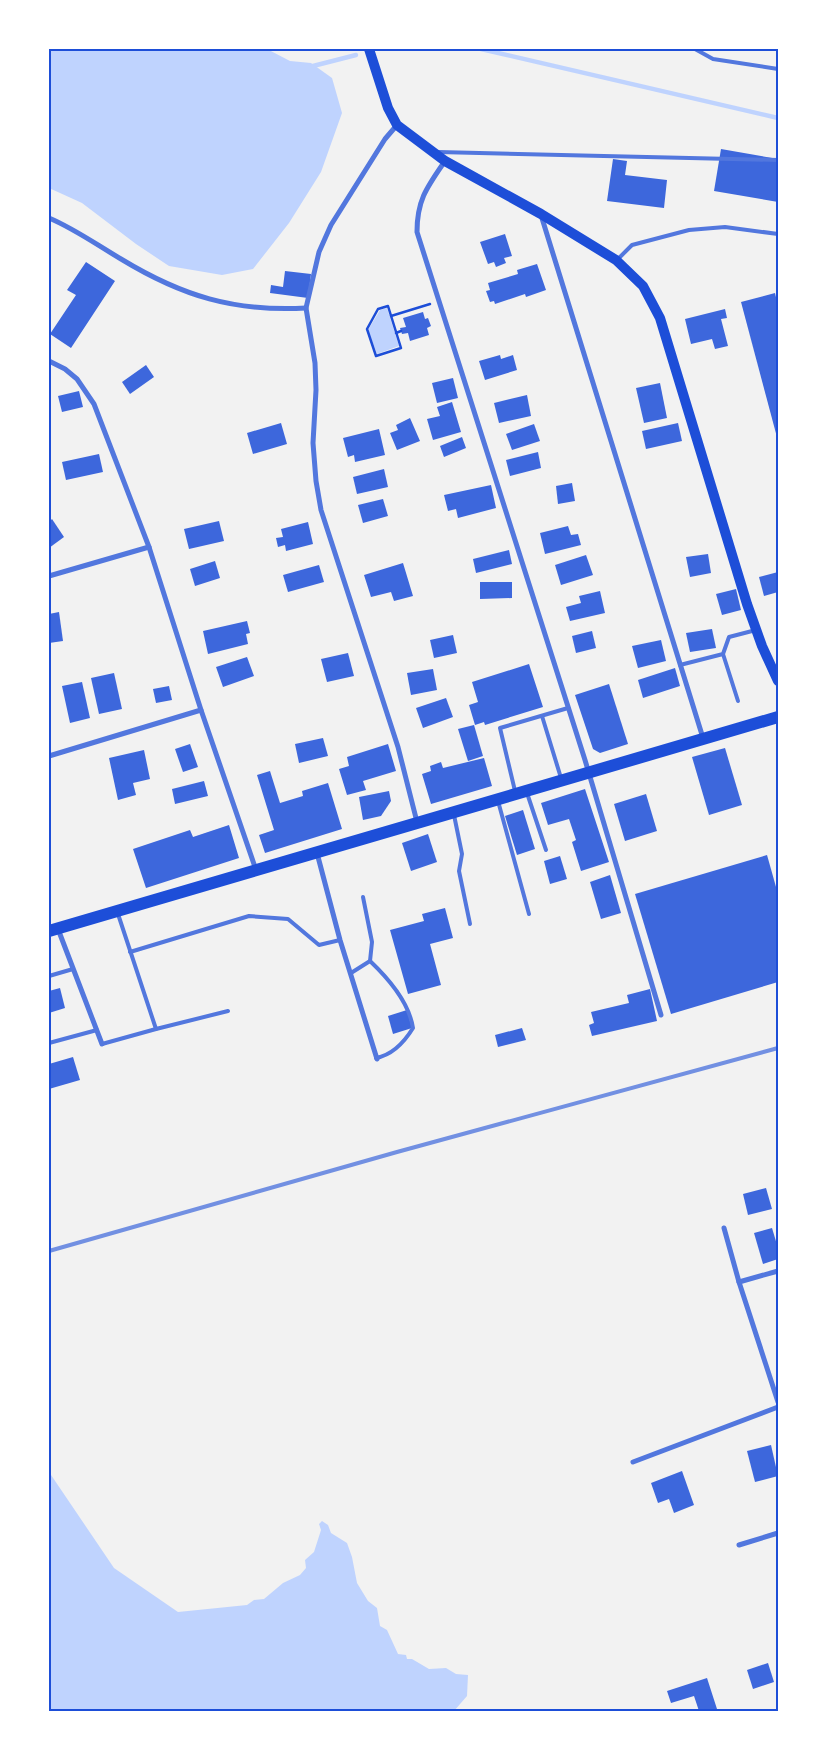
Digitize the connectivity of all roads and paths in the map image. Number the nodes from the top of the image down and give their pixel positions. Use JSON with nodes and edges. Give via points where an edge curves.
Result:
{"nodes":[{"id":1,"x":369,"y":49,"type":"edge"},
{"id":2,"x":695,"y":49,"type":"edge"},
{"id":3,"x":778,"y":69,"type":"edge"},
{"id":4,"x":397,"y":125,"type":"junction"},
{"id":5,"x":431,"y":152,"type":"junction"},
{"id":6,"x":778,"y":160,"type":"edge"},
{"id":7,"x":445,"y":161,"type":"junction"},
{"id":8,"x":541,"y":214,"type":"junction"},
{"id":9,"x":49,"y":218,"type":"edge"},
{"id":10,"x":778,"y":234,"type":"edge"},
{"id":11,"x":616,"y":260,"type":"junction"},
{"id":12,"x":438,"y":301,"type":"junction"},
{"id":13,"x":306,"y":308,"type":"junction"},
{"id":14,"x":391,"y":316,"type":"junction"},
{"id":15,"x":401,"y":331,"type":"dead end"},
{"id":16,"x":396,"y":332,"type":"junction"},
{"id":17,"x":49,"y":362,"type":"edge"},
{"id":18,"x":149,"y":547,"type":"junction"},
{"id":19,"x":49,"y":576,"type":"edge"},
{"id":20,"x":756,"y":630,"type":"junction"},
{"id":21,"x":724,"y":654,"type":"junction"},
{"id":22,"x":680,"y":665,"type":"junction"},
{"id":23,"x":778,"y":682,"type":"edge"},
{"id":24,"x":738,"y":701,"type":"dead end"},
{"id":25,"x":568,"y":708,"type":"junction"},
{"id":26,"x":201,"y":710,"type":"junction"},
{"id":27,"x":542,"y":716,"type":"junction"},
{"id":28,"x":778,"y":717,"type":"edge"},
{"id":29,"x":703,"y":738,"type":"junction"},
{"id":30,"x":49,"y":756,"type":"edge"},
{"id":31,"x":588,"y":772,"type":"junction"},
{"id":32,"x":562,"y":780,"type":"junction"},
{"id":33,"x":521,"y":792,"type":"junction"},
{"id":34,"x":497,"y":799,"type":"junction"},
{"id":35,"x":454,"y":812,"type":"junction"},
{"id":36,"x":417,"y":823,"type":"junction"},
{"id":37,"x":546,"y":850,"type":"dead end"},
{"id":38,"x":317,"y":853,"type":"junction"},
{"id":39,"x":256,"y":871,"type":"junction"},
{"id":40,"x":363,"y":896,"type":"dead end"},
{"id":41,"x":117,"y":912,"type":"junction"},
{"id":42,"x":529,"y":914,"type":"dead end"},
{"id":43,"x":470,"y":924,"type":"dead end"},
{"id":44,"x":53,"y":930,"type":"edge"},
{"id":45,"x":340,"y":940,"type":"junction"},
{"id":46,"x":130,"y":952,"type":"junction"},
{"id":47,"x":370,"y":961,"type":"junction"},
{"id":48,"x":73,"y":969,"type":"junction"},
{"id":49,"x":351,"y":973,"type":"junction"},
{"id":50,"x":49,"y":976,"type":"edge"},
{"id":51,"x":228,"y":1011,"type":"dead end"},
{"id":52,"x":661,"y":1015,"type":"dead end"},
{"id":53,"x":156,"y":1029,"type":"junction"},
{"id":54,"x":97,"y":1030,"type":"junction"},
{"id":55,"x":49,"y":1043,"type":"edge"},
{"id":56,"x":102,"y":1044,"type":"joint"},
{"id":57,"x":376,"y":1058,"type":"joint"},
{"id":58,"x":724,"y":1228,"type":"dead end"},
{"id":59,"x":778,"y":1271,"type":"edge"},
{"id":60,"x":739,"y":1282,"type":"junction"},
{"id":61,"x":778,"y":1402,"type":"edge"},
{"id":62,"x":778,"y":1407,"type":"edge"},
{"id":63,"x":633,"y":1462,"type":"dead end"},
{"id":64,"x":778,"y":1533,"type":"edge"},
{"id":65,"x":740,"y":1545,"type":"dead end"}],
"edges":[{"from":1,"to":4,"type":"main road","via":[[388,108]]},
{"from":2,"to":3,"type":"lane","via":[[713,59]]},
{"from":4,"to":5,"type":"main road"},
{"from":4,"to":13,"type":"street","via":[[331,225],[319,252]]},
{"from":5,"to":6,"type":"lane"},
{"from":5,"to":7,"type":"main road"},
{"from":7,"to":8,"type":"main road"},
{"from":7,"to":12,"type":"street","via":[[423,193],[417,213],[417,232]]},
{"from":8,"to":11,"type":"main road"},
{"from":8,"to":22,"type":"street"},
{"from":9,"to":13,"type":"street","via":[[179,291],[242,306],[273,310]]},
{"from":10,"to":11,"type":"lane","via":[[724,227],[689,230],[632,246]]},
{"from":11,"to":20,"type":"main road","via":[[642,286],[660,318]]},
{"from":12,"to":14,"type":"path"},
{"from":12,"to":25,"type":"street"},
{"from":13,"to":36,"type":"street","via":[[314,362],[313,443],[321,510],[398,747]]},
{"from":14,"to":16,"type":"path"},
{"from":14,"to":16,"type":"path","via":[[388,306],[378,309],[367,329],[376,356],[401,348]]},
{"from":15,"to":16,"type":"path"},
{"from":17,"to":18,"type":"street","via":[[77,379],[94,404]]},
{"from":18,"to":19,"type":"street"},
{"from":18,"to":26,"type":"street"},
{"from":20,"to":21,"type":"lane","via":[[729,637]]},
{"from":20,"to":23,"type":"main road"},
{"from":21,"to":22,"type":"lane"},
{"from":21,"to":24,"type":"lane"},
{"from":22,"to":29,"type":"street"},
{"from":25,"to":27,"type":"lane"},
{"from":25,"to":31,"type":"street"},
{"from":26,"to":30,"type":"street"},
{"from":26,"to":39,"type":"street"},
{"from":27,"to":32,"type":"lane"},
{"from":27,"to":33,"type":"lane","via":[[500,728]]},
{"from":28,"to":29,"type":"main road"},
{"from":29,"to":31,"type":"main road"},
{"from":31,"to":32,"type":"main road"},
{"from":31,"to":52,"type":"street"},
{"from":32,"to":33,"type":"main road"},
{"from":33,"to":34,"type":"main road"},
{"from":33,"to":37,"type":"lane"},
{"from":34,"to":35,"type":"main road"},
{"from":34,"to":42,"type":"lane"},
{"from":35,"to":36,"type":"main road"},
{"from":35,"to":43,"type":"lane","via":[[462,854],[459,870]]},
{"from":36,"to":38,"type":"main road"},
{"from":38,"to":39,"type":"main road"},
{"from":38,"to":45,"type":"street"},
{"from":39,"to":41,"type":"main road"},
{"from":40,"to":47,"type":"lane","via":[[372,942]]},
{"from":41,"to":44,"type":"main road"},
{"from":41,"to":46,"type":"lane"},
{"from":44,"to":48,"type":"street"},
{"from":45,"to":46,"type":"lane","via":[[319,945],[288,919],[249,916]]},
{"from":45,"to":49,"type":"street"},
{"from":46,"to":53,"type":"lane"},
{"from":47,"to":49,"type":"lane"},
{"from":47,"to":57,"type":"lane","via":[[382,971],[403,1001],[411,1015],[413,1028],[400,1044],[385,1056]]},
{"from":48,"to":50,"type":"lane"},
{"from":48,"to":54,"type":"street"},
{"from":49,"to":57,"type":"street"},
{"from":51,"to":53,"type":"lane"},
{"from":53,"to":56,"type":"lane"},
{"from":54,"to":55,"type":"lane"},
{"from":54,"to":56,"type":"street"},
{"from":58,"to":60,"type":"street"},
{"from":59,"to":60,"type":"street"},
{"from":60,"to":61,"type":"street"},
{"from":62,"to":63,"type":"street"},
{"from":64,"to":65,"type":"street"}]}
